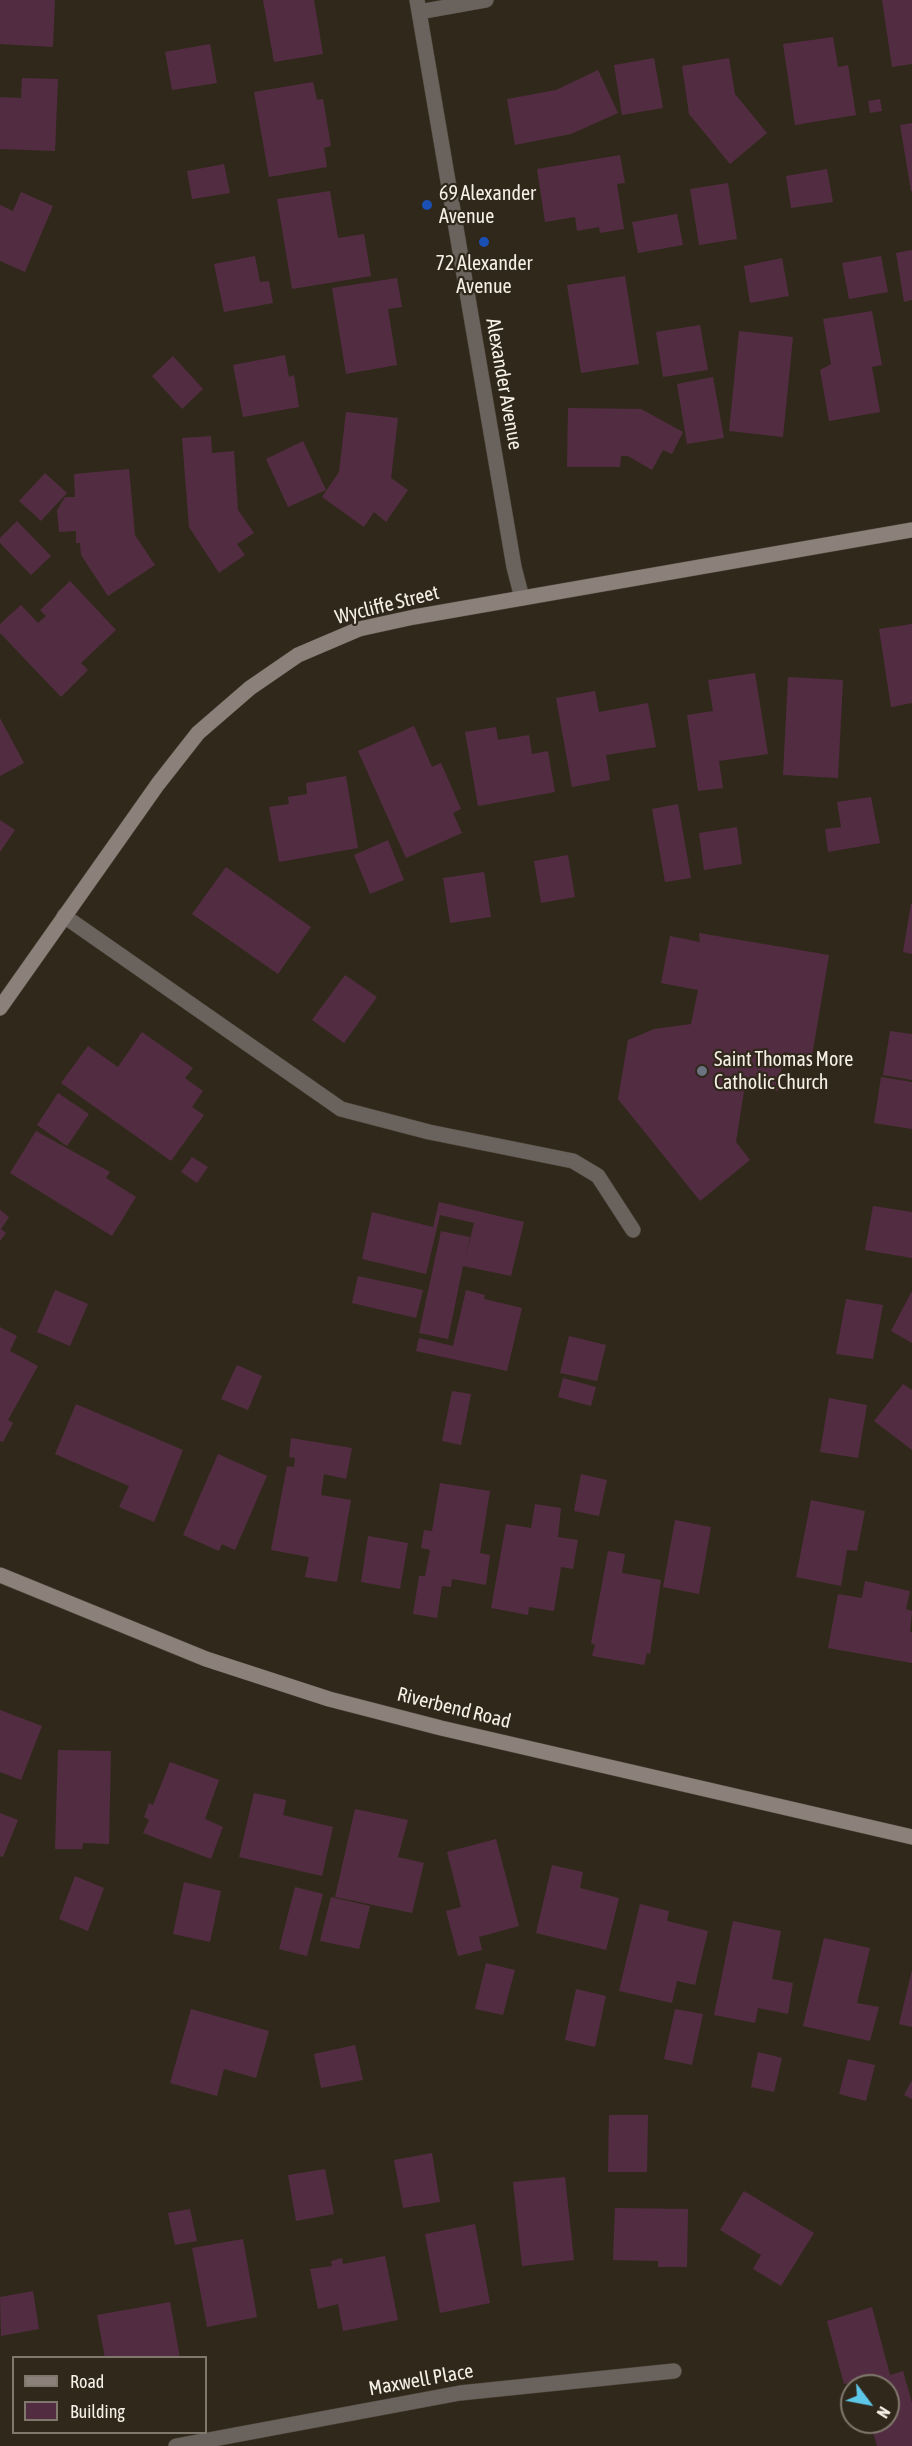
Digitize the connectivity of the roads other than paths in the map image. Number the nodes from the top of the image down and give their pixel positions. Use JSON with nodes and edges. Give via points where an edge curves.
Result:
{"nodes":[{"id":1,"x":486,"y":0,"type":"edge"},
{"id":2,"x":418,"y":6,"type":"edge"},
{"id":3,"x":912,"y":530,"type":"edge"},
{"id":4,"x":522,"y":598,"type":"junction"},
{"id":5,"x":64,"y":916,"type":"junction"},
{"id":6,"x":0,"y":1008,"type":"edge"},
{"id":7,"x":633,"y":1230,"type":"dead end"},
{"id":8,"x":0,"y":1575,"type":"edge"},
{"id":9,"x":912,"y":1837,"type":"edge"},
{"id":10,"x":674,"y":2371,"type":"dead end"},
{"id":11,"x":176,"y":2446,"type":"edge"}],
"edges":[{"from":1,"to":2,"type":"street"},
{"from":2,"to":4,"type":"street","name":"Alexander Avenue"},
{"from":3,"to":4,"type":"street","name":"Wycliffe Street"},
{"from":4,"to":5,"type":"street","name":"Wycliffe Street","via":[[359,629],[298,655],[250,688],[198,734]]},
{"from":5,"to":6,"type":"street","name":"Wycliffe Street"},
{"from":5,"to":7,"type":"street","via":[[341,1109],[429,1132],[573,1161],[598,1176]]},
{"from":8,"to":9,"type":"street","name":"Riverbend Road","via":[[206,1659],[329,1699]]},
{"from":10,"to":11,"type":"street","name":"Maxwell Place","via":[[460,2392]]}]}
